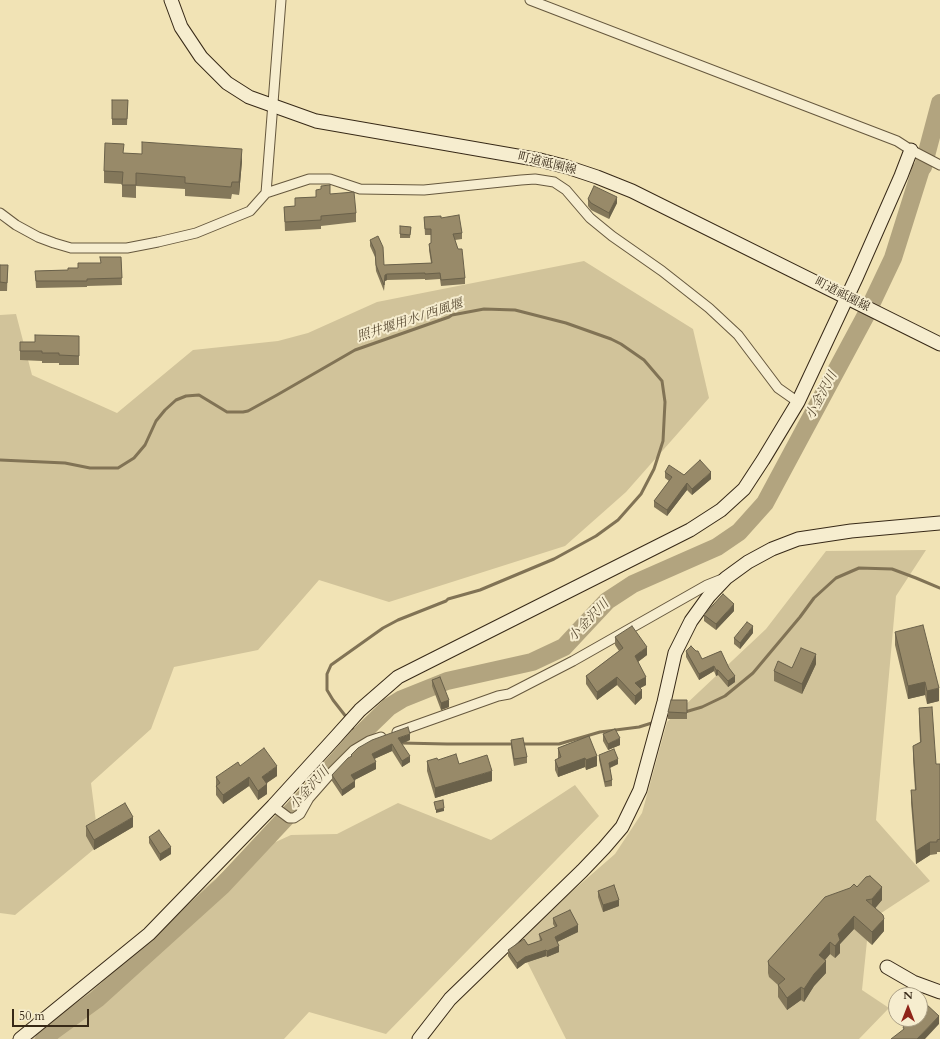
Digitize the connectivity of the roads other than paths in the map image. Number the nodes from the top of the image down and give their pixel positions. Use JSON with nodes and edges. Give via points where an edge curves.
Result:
{"nodes":[{"id":1,"x":171,"y":0,"type":"edge"},
{"id":2,"x":281,"y":0,"type":"edge"},
{"id":3,"x":530,"y":0,"type":"edge"},
{"id":4,"x":273,"y":106,"type":"junction"},
{"id":5,"x":914,"y":152,"type":"junction"},
{"id":6,"x":940,"y":164,"type":"edge"},
{"id":7,"x":266,"y":193,"type":"junction"},
{"id":8,"x":0,"y":213,"type":"edge"},
{"id":9,"x":847,"y":297,"type":"junction"},
{"id":10,"x":940,"y":344,"type":"edge"},
{"id":11,"x":798,"y":402,"type":"junction"},
{"id":12,"x":940,"y":523,"type":"edge"},
{"id":13,"x":726,"y":578,"type":"junction"},
{"id":14,"x":273,"y":806,"type":"junction"},
{"id":15,"x":887,"y":967,"type":"dead end"},
{"id":16,"x":940,"y":992,"type":"edge"},
{"id":17,"x":20,"y":1039,"type":"edge"},
{"id":18,"x":419,"y":1039,"type":"edge"}],
"edges":[{"from":1,"to":4,"type":"street","name":"町道祗園線","via":[[181,27],[201,57],[227,83],[249,97]]},
{"from":2,"to":4,"type":"street"},
{"from":3,"to":5,"type":"street","via":[[897,140]]},
{"from":4,"to":7,"type":"street"},
{"from":4,"to":9,"type":"street","name":"町道祗園線","via":[[316,121],[540,160],[567,167],[632,191]]},
{"from":5,"to":6,"type":"street"},
{"from":5,"to":9,"type":"street"},
{"from":7,"to":8,"type":"street","via":[[250,212],[196,233],[127,248],[71,248],[38,237]]},
{"from":7,"to":11,"type":"street","via":[[309,179],[330,179],[360,189],[424,190],[535,179],[554,182],[566,190],[590,218],[612,236],[709,308],[738,335],[778,388]]},
{"from":9,"to":10,"type":"street","name":"町道祗園線"},
{"from":9,"to":11,"type":"street"},
{"from":11,"to":14,"type":"street","via":[[744,489],[721,510],[690,530],[398,677],[360,710]]},
{"from":12,"to":13,"type":"street","via":[[851,531],[798,539],[748,562]]},
{"from":13,"to":14,"type":"street","via":[[707,585],[573,662],[509,694],[369,741],[354,750],[294,818],[289,818]]},
{"from":13,"to":18,"type":"street","via":[[691,621],[675,654],[640,790],[622,827],[582,871],[450,1000]]},
{"from":14,"to":17,"type":"street","via":[[149,934]]},
{"from":15,"to":16,"type":"street","via":[[913,982]]}]}
